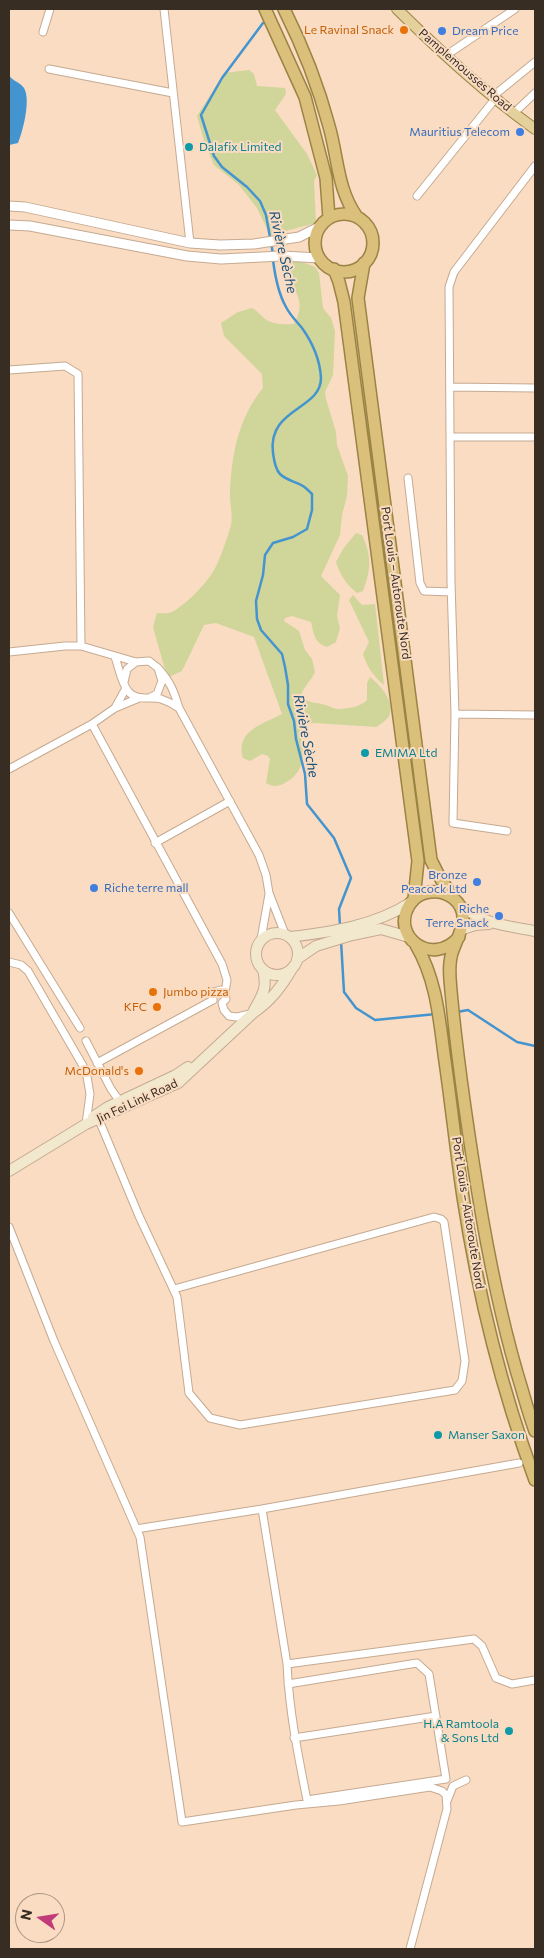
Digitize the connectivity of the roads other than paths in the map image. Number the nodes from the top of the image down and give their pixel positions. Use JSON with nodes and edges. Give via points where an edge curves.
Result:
{"nodes":[{"id":1,"x":50,"y":9,"type":"edge"},
{"id":2,"x":164,"y":9,"type":"edge"},
{"id":3,"x":265,"y":9,"type":"edge"},
{"id":4,"x":284,"y":9,"type":"edge"},
{"id":5,"x":397,"y":9,"type":"edge"},
{"id":6,"x":515,"y":9,"type":"edge"},
{"id":7,"x":44,"y":32,"type":"dead end"},
{"id":8,"x":445,"y":56,"type":"junction"},
{"id":9,"x":535,"y":62,"type":"edge"},
{"id":10,"x":49,"y":69,"type":"dead end"},
{"id":11,"x":535,"y":93,"type":"edge"},
{"id":12,"x":173,"y":94,"type":"junction"},
{"id":13,"x":493,"y":98,"type":"junction"},
{"id":14,"x":514,"y":113,"type":"junction"},
{"id":15,"x":535,"y":129,"type":"edge"},
{"id":16,"x":535,"y":166,"type":"edge"},
{"id":17,"x":417,"y":196,"type":"dead end"},
{"id":18,"x":9,"y":206,"type":"edge"},
{"id":19,"x":357,"y":217,"type":"junction"},
{"id":20,"x":325,"y":222,"type":"junction"},
{"id":21,"x":9,"y":225,"type":"edge"},
{"id":22,"x":190,"y":243,"type":"junction"},
{"id":23,"x":320,"y":258,"type":"junction"},
{"id":24,"x":364,"y":263,"type":"junction"},
{"id":25,"x":334,"y":269,"type":"junction"},
{"id":26,"x":9,"y":370,"type":"edge"},
{"id":27,"x":450,"y":387,"type":"junction"},
{"id":28,"x":535,"y":388,"type":"edge"},
{"id":29,"x":450,"y":437,"type":"junction"},
{"id":30,"x":535,"y":437,"type":"edge"},
{"id":31,"x":408,"y":478,"type":"dead end"},
{"id":32,"x":451,"y":592,"type":"junction"},
{"id":33,"x":81,"y":646,"type":"junction"},
{"id":34,"x":9,"y":652,"type":"edge"},
{"id":35,"x":115,"y":657,"type":"junction"},
{"id":36,"x":136,"y":662,"type":"junction"},
{"id":37,"x":158,"y":668,"type":"junction"},
{"id":38,"x":125,"y":685,"type":"junction"},
{"id":39,"x":151,"y":697,"type":"junction"},
{"id":40,"x":139,"y":698,"type":"junction"},
{"id":41,"x":115,"y":708,"type":"junction"},
{"id":42,"x":179,"y":708,"type":"junction"},
{"id":43,"x":455,"y":714,"type":"junction"},
{"id":44,"x":535,"y":715,"type":"edge"},
{"id":45,"x":92,"y":724,"type":"junction"},
{"id":46,"x":9,"y":770,"type":"edge"},
{"id":47,"x":230,"y":800,"type":"junction"},
{"id":48,"x":507,"y":831,"type":"dead end"},
{"id":49,"x":156,"y":843,"type":"junction"},
{"id":50,"x":269,"y":893,"type":"junction"},
{"id":51,"x":412,"y":901,"type":"junction"},
{"id":52,"x":456,"y":902,"type":"junction"},
{"id":53,"x":9,"y":913,"type":"edge"},
{"id":54,"x":492,"y":924,"type":"junction"},
{"id":55,"x":535,"y":931,"type":"edge"},
{"id":56,"x":461,"y":933,"type":"junction"},
{"id":57,"x":287,"y":936,"type":"junction"},
{"id":58,"x":261,"y":940,"type":"junction"},
{"id":59,"x":412,"y":940,"type":"junction"},
{"id":60,"x":9,"y":962,"type":"edge"},
{"id":61,"x":295,"y":964,"type":"junction"},
{"id":62,"x":263,"y":970,"type":"junction"},
{"id":63,"x":225,"y":972,"type":"junction"},
{"id":64,"x":217,"y":989,"type":"junction"},
{"id":65,"x":225,"y":993,"type":"junction"},
{"id":66,"x":213,"y":1000,"type":"junction"},
{"id":67,"x":222,"y":1003,"type":"junction"},
{"id":68,"x":253,"y":1013,"type":"junction"},
{"id":69,"x":80,"y":1028,"type":"dead end"},
{"id":70,"x":86,"y":1040,"type":"dead end"},
{"id":71,"x":97,"y":1063,"type":"junction"},
{"id":72,"x":122,"y":1105,"type":"junction"},
{"id":73,"x":99,"y":1120,"type":"junction"},
{"id":74,"x":86,"y":1124,"type":"junction"},
{"id":75,"x":9,"y":1171,"type":"edge"},
{"id":76,"x":9,"y":1227,"type":"edge"},
{"id":77,"x":174,"y":1289,"type":"junction"},
{"id":78,"x":535,"y":1431,"type":"edge"},
{"id":79,"x":518,"y":1464,"type":"dead end"},
{"id":80,"x":535,"y":1480,"type":"edge"},
{"id":81,"x":262,"y":1509,"type":"junction"},
{"id":82,"x":136,"y":1529,"type":"junction"},
{"id":83,"x":287,"y":1664,"type":"junction"},
{"id":84,"x":535,"y":1680,"type":"edge"},
{"id":85,"x":288,"y":1684,"type":"junction"},
{"id":86,"x":436,"y":1716,"type":"junction"},
{"id":87,"x":294,"y":1738,"type":"junction"},
{"id":88,"x":466,"y":1780,"type":"dead end"},
{"id":89,"x":447,"y":1801,"type":"junction"},
{"id":90,"x":410,"y":1949,"type":"edge"}],
"edges":[{"from":1,"to":7,"type":"street"},
{"from":2,"to":12,"type":"street"},
{"from":3,"to":20,"type":"highway","via":[[305,97],[326,178]]},
{"from":4,"to":19,"type":"highway","via":[[311,68],[330,128],[344,195]]},
{"from":5,"to":8,"type":"main road","name":"Pamplemousses Road"},
{"from":6,"to":8,"type":"street"},
{"from":8,"to":13,"type":"main road","name":"Pamplemousses Road"},
{"from":9,"to":13,"type":"street"},
{"from":10,"to":12,"type":"street"},
{"from":11,"to":14,"type":"street"},
{"from":12,"to":22,"type":"street"},
{"from":13,"to":14,"type":"main road","name":"Pamplemousses Road"},
{"from":13,"to":17,"type":"street"},
{"from":14,"to":15,"type":"main road","name":"Pamplemousses Road"},
{"from":16,"to":27,"type":"street","via":[[454,272],[449,287]]},
{"from":18,"to":22,"type":"street"},
{"from":19,"to":20,"type":"highway","via":[[343,214]]},
{"from":19,"to":24,"type":"highway","via":[[367,225],[372,238],[372,252]]},
{"from":20,"to":22,"type":"street","via":[[299,237],[254,244]]},
{"from":20,"to":23,"type":"highway","via":[[316,240]]},
{"from":21,"to":23,"type":"street","via":[[30,226],[187,256]]},
{"from":23,"to":25,"type":"highway"},
{"from":24,"to":25,"type":"highway","via":[[348,271]]},
{"from":24,"to":52,"type":"highway","name":"Port Louis – Autoroute Nord","via":[[358,298],[431,860]]},
{"from":25,"to":51,"type":"highway","name":"Port Louis – Autoroute Nord","via":[[344,302],[418,861]]},
{"from":26,"to":33,"type":"street","via":[[65,366],[78,374]]},
{"from":27,"to":28,"type":"street"},
{"from":27,"to":29,"type":"street"},
{"from":29,"to":30,"type":"street"},
{"from":29,"to":32,"type":"street"},
{"from":31,"to":32,"type":"street","via":[[420,583],[424,591]]},
{"from":32,"to":43,"type":"street"},
{"from":33,"to":34,"type":"street"},
{"from":33,"to":35,"type":"street"},
{"from":35,"to":36,"type":"street"},
{"from":35,"to":38,"type":"street"},
{"from":36,"to":37,"type":"street","via":[[148,661]]},
{"from":36,"to":38,"type":"street","via":[[128,669]]},
{"from":37,"to":39,"type":"street","via":[[160,688]]},
{"from":37,"to":42,"type":"street","via":[[168,678]]},
{"from":38,"to":40,"type":"street","via":[[131,694]]},
{"from":38,"to":41,"type":"street"},
{"from":39,"to":40,"type":"street"},
{"from":39,"to":42,"type":"street"},
{"from":40,"to":41,"type":"street"},
{"from":41,"to":45,"type":"street"},
{"from":42,"to":47,"type":"street"},
{"from":43,"to":44,"type":"street"},
{"from":43,"to":48,"type":"street","via":[[453,823]]},
{"from":45,"to":46,"type":"street"},
{"from":45,"to":49,"type":"street"},
{"from":47,"to":49,"type":"street"},
{"from":47,"to":50,"type":"street","via":[[259,855]]},
{"from":49,"to":63,"type":"street"},
{"from":50,"to":57,"type":"street"},
{"from":50,"to":58,"type":"street"},
{"from":51,"to":52,"type":"highway","via":[[434,891],[444,893]]},
{"from":51,"to":57,"type":"main road","via":[[395,913],[360,924],[314,935]]},
{"from":51,"to":59,"type":"highway","via":[[405,920]]},
{"from":52,"to":54,"type":"main road","via":[[475,917]]},
{"from":52,"to":56,"type":"highway","via":[[463,914]]},
{"from":53,"to":69,"type":"street"},
{"from":54,"to":55,"type":"main road"},
{"from":54,"to":56,"type":"main road","via":[[475,925]]},
{"from":56,"to":59,"type":"highway","via":[[447,948],[439,950],[422,949]]},
{"from":56,"to":78,"type":"highway","name":"Port Louis – Autoroute Nord","via":[[452,954],[449,977],[465,1110],[492,1278]]},
{"from":57,"to":58,"type":"main road","via":[[276,933]]},
{"from":57,"to":61,"type":"main road","via":[[298,951]]},
{"from":58,"to":62,"type":"main road","via":[[256,958]]},
{"from":59,"to":61,"type":"main road","via":[[381,929],[316,946]]},
{"from":59,"to":80,"type":"highway","name":"Port Louis – Autoroute Nord","via":[[430,974],[437,1006],[463,1196],[484,1311],[514,1423]]},
{"from":60,"to":74,"type":"street","via":[[28,972],[86,1071],[90,1094]]},
{"from":61,"to":62,"type":"main road","via":[[288,972],[275,975]]},
{"from":61,"to":68,"type":"main road","name":"Jin Fei Link Road","via":[[266,1004]]},
{"from":62,"to":68,"type":"main road","via":[[266,988]]},
{"from":63,"to":64,"type":"street"},
{"from":63,"to":65,"type":"street"},
{"from":64,"to":65,"type":"street"},
{"from":64,"to":66,"type":"street","via":[[212,994]]},
{"from":65,"to":67,"type":"street","via":[[226,999]]},
{"from":66,"to":67,"type":"street"},
{"from":66,"to":71,"type":"street"},
{"from":67,"to":68,"type":"street","via":[[229,1016]]},
{"from":68,"to":72,"type":"main road","name":"Jin Fei Link Road","via":[[179,1078]]},
{"from":70,"to":71,"type":"street"},
{"from":71,"to":72,"type":"street"},
{"from":72,"to":73,"type":"main road","name":"Jin Fei Link Road"},
{"from":72,"to":74,"type":"main road","via":[[96,1115]]},
{"from":73,"to":74,"type":"main road","name":"Jin Fei Link Road"},
{"from":73,"to":77,"type":"street"},
{"from":74,"to":75,"type":"main road","name":"Jin Fei Link Road"},
{"from":76,"to":82,"type":"street","via":[[54,1341]]},
{"from":77,"to":77,"type":"street","via":[[189,1393],[210,1418],[240,1425],[455,1390],[462,1381],[465,1361],[441,1218],[434,1217]]},
{"from":79,"to":81,"type":"street"},
{"from":81,"to":82,"type":"street"},
{"from":81,"to":83,"type":"street"},
{"from":82,"to":89,"type":"street","via":[[140,1537],[182,1822],[430,1787],[442,1791]]},
{"from":83,"to":84,"type":"street","via":[[474,1639],[482,1646],[496,1678],[512,1684]]},
{"from":83,"to":85,"type":"street"},
{"from":85,"to":86,"type":"street","via":[[417,1663],[429,1674]]},
{"from":85,"to":87,"type":"street"},
{"from":86,"to":87,"type":"street"},
{"from":86,"to":87,"type":"street","via":[[446,1779],[307,1800]]},
{"from":88,"to":89,"type":"street","via":[[453,1786]]},
{"from":89,"to":90,"type":"street"}]}
